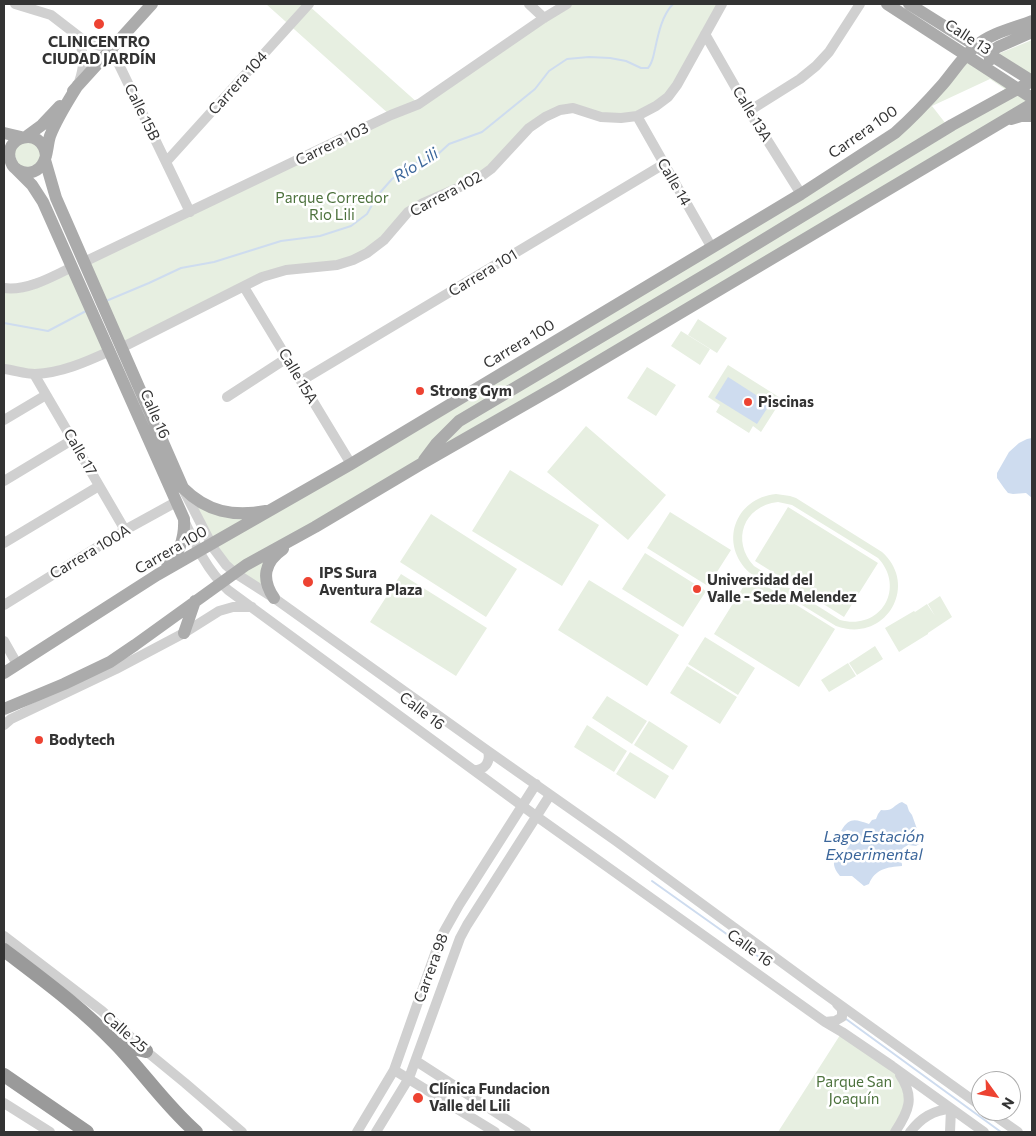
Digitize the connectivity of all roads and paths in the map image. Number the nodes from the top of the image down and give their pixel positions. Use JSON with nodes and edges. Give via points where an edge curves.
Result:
{"nodes":[{"id":1,"x":15,"y":4,"type":"edge"},
{"id":2,"x":53,"y":4,"type":"edge"},
{"id":3,"x":152,"y":4,"type":"edge"},
{"id":4,"x":309,"y":4,"type":"edge"},
{"id":5,"x":529,"y":4,"type":"edge"},
{"id":6,"x":567,"y":4,"type":"edge"},
{"id":7,"x":722,"y":4,"type":"edge"},
{"id":8,"x":860,"y":4,"type":"edge"},
{"id":9,"x":887,"y":4,"type":"edge"},
{"id":10,"x":909,"y":4,"type":"edge"},
{"id":11,"x":51,"y":15,"type":"junction"},
{"id":12,"x":544,"y":18,"type":"junction"},
{"id":13,"x":1032,"y":21,"type":"edge"},
{"id":14,"x":940,"y":23,"type":"junction"},
{"id":15,"x":1032,"y":32,"type":"edge"},
{"id":16,"x":74,"y":34,"type":"junction"},
{"id":17,"x":705,"y":34,"type":"junction"},
{"id":18,"x":994,"y":35,"type":"junction"},
{"id":19,"x":112,"y":48,"type":"junction"},
{"id":20,"x":971,"y":50,"type":"junction"},
{"id":21,"x":990,"y":54,"type":"junction"},
{"id":22,"x":991,"y":71,"type":"junction"},
{"id":23,"x":1032,"y":81,"type":"edge"},
{"id":24,"x":78,"y":85,"type":"junction"},
{"id":25,"x":1017,"y":88,"type":"junction"},
{"id":26,"x":1032,"y":98,"type":"edge"},
{"id":27,"x":1032,"y":104,"type":"edge"},
{"id":28,"x":749,"y":111,"type":"junction"},
{"id":29,"x":637,"y":116,"type":"junction"},
{"id":30,"x":1032,"y":116,"type":"edge"},
{"id":31,"x":991,"y":128,"type":"junction"},
{"id":32,"x":4,"y":133,"type":"edge"},
{"id":33,"x":24,"y":137,"type":"junction"},
{"id":34,"x":45,"y":158,"type":"junction"},
{"id":35,"x":166,"y":162,"type":"junction"},
{"id":36,"x":10,"y":164,"type":"edge"},
{"id":37,"x":664,"y":164,"type":"junction"},
{"id":38,"x":801,"y":194,"type":"junction"},
{"id":39,"x":190,"y":212,"type":"junction"},
{"id":40,"x":712,"y":248,"type":"junction"},
{"id":41,"x":78,"y":264,"type":"junction"},
{"id":42,"x":244,"y":287,"type":"junction"},
{"id":43,"x":4,"y":288,"type":"edge"},
{"id":44,"x":115,"y":349,"type":"junction"},
{"id":45,"x":287,"y":358,"type":"junction"},
{"id":46,"x":4,"y":369,"type":"edge"},
{"id":47,"x":34,"y":374,"type":"junction"},
{"id":48,"x":301,"y":381,"type":"junction"},
{"id":49,"x":46,"y":395,"type":"junction"},
{"id":50,"x":227,"y":397,"type":"dead end"},
{"id":51,"x":4,"y":420,"type":"edge"},
{"id":52,"x":72,"y":440,"type":"junction"},
{"id":53,"x":351,"y":464,"type":"junction"},
{"id":54,"x":421,"y":464,"type":"junction"},
{"id":55,"x":4,"y":481,"type":"edge"},
{"id":56,"x":100,"y":486,"type":"junction"},
{"id":57,"x":183,"y":488,"type":"junction"},
{"id":58,"x":176,"y":502,"type":"junction"},
{"id":59,"x":275,"y":509,"type":"junction"},
{"id":60,"x":184,"y":519,"type":"junction"},
{"id":61,"x":315,"y":527,"type":"junction"},
{"id":62,"x":125,"y":530,"type":"junction"},
{"id":63,"x":4,"y":543,"type":"edge"},
{"id":64,"x":212,"y":544,"type":"junction"},
{"id":65,"x":199,"y":552,"type":"junction"},
{"id":66,"x":235,"y":572,"type":"junction"},
{"id":67,"x":157,"y":575,"type":"junction"},
{"id":68,"x":221,"y":583,"type":"junction"},
{"id":69,"x":274,"y":598,"type":"junction"},
{"id":70,"x":195,"y":601,"type":"junction"},
{"id":71,"x":4,"y":604,"type":"edge"},
{"id":72,"x":253,"y":608,"type":"junction"},
{"id":73,"x":184,"y":633,"type":"junction"},
{"id":74,"x":4,"y":641,"type":"edge"},
{"id":75,"x":17,"y":664,"type":"junction"},
{"id":76,"x":4,"y":673,"type":"edge"},
{"id":77,"x":66,"y":688,"type":"junction"},
{"id":78,"x":4,"y":709,"type":"edge"},
{"id":79,"x":4,"y":725,"type":"edge"},
{"id":80,"x":488,"y":751,"type":"junction"},
{"id":81,"x":474,"y":770,"type":"junction"},
{"id":82,"x":536,"y":784,"type":"junction"},
{"id":83,"x":550,"y":795,"type":"junction"},
{"id":84,"x":522,"y":805,"type":"junction"},
{"id":85,"x":536,"y":816,"type":"junction"},
{"id":86,"x":490,"y":857,"type":"junction"},
{"id":87,"x":495,"y":881,"type":"junction"},
{"id":88,"x":4,"y":936,"type":"edge"},
{"id":89,"x":4,"y":950,"type":"edge"},
{"id":90,"x":818,"y":989,"type":"junction"},
{"id":91,"x":825,"y":1022,"type":"junction"},
{"id":92,"x":116,"y":1044,"type":"junction"},
{"id":93,"x":146,"y":1051,"type":"junction"},
{"id":94,"x":416,"y":1061,"type":"junction"},
{"id":95,"x":892,"y":1066,"type":"junction"},
{"id":96,"x":394,"y":1070,"type":"junction"},
{"id":97,"x":4,"y":1075,"type":"edge"},
{"id":98,"x":408,"y":1078,"type":"junction"},
{"id":99,"x":462,"y":1091,"type":"junction"},
{"id":100,"x":971,"y":1099,"type":"edge"},
{"id":101,"x":4,"y":1103,"type":"edge"},
{"id":102,"x":454,"y":1107,"type":"junction"},
{"id":103,"x":951,"y":1109,"type":"junction"},
{"id":104,"x":1002,"y":1121,"type":"edge"},
{"id":105,"x":50,"y":1132,"type":"edge"},
{"id":106,"x":87,"y":1132,"type":"edge"},
{"id":107,"x":196,"y":1132,"type":"edge"},
{"id":108,"x":242,"y":1132,"type":"edge"},
{"id":109,"x":357,"y":1132,"type":"edge"},
{"id":110,"x":376,"y":1132,"type":"edge"},
{"id":111,"x":494,"y":1132,"type":"edge"},
{"id":112,"x":526,"y":1132,"type":"edge"},
{"id":113,"x":895,"y":1132,"type":"edge"},
{"id":114,"x":910,"y":1132,"type":"edge"},
{"id":115,"x":950,"y":1132,"type":"edge"},
{"id":116,"x":984,"y":1132,"type":"edge"},
{"id":117,"x":1018,"y":1132,"type":"edge"}],
"edges":[{"from":1,"to":11,"type":"street"},
{"from":2,"to":11,"type":"street"},
{"from":3,"to":19,"type":"main road"},
{"from":4,"to":35,"type":"street","name":"Carrera 104"},
{"from":5,"to":12,"type":"street"},
{"from":6,"to":12,"type":"street","name":"Carrera 103"},
{"from":7,"to":17,"type":"street","name":"Carrera 102"},
{"from":8,"to":28,"type":"street","via":[[816,66]]},
{"from":9,"to":20,"type":"main road","name":"Calle 13"},
{"from":10,"to":14,"type":"main road","name":"Calle 13"},
{"from":11,"to":16,"type":"street"},
{"from":12,"to":39,"type":"street","name":"Carrera 103","via":[[419,104]]},
{"from":13,"to":18,"type":"main road","name":"Carrera 100"},
{"from":14,"to":18,"type":"main road","via":[[962,31]]},
{"from":14,"to":20,"type":"main road","name":"Calle 13"},
{"from":15,"to":21,"type":"main road","via":[[998,46]]},
{"from":16,"to":19,"type":"street","via":[[86,42]]},
{"from":16,"to":24,"type":"street","via":[[84,62]]},
{"from":17,"to":28,"type":"street","name":"Calle 13A"},
{"from":17,"to":29,"type":"street","name":"Carrera 102","via":[[668,97]]},
{"from":18,"to":20,"type":"main road","name":"Carrera 100"},
{"from":19,"to":24,"type":"main road"},
{"from":19,"to":35,"type":"street","name":"Calle 15B"},
{"from":20,"to":21,"type":"main road","name":"Calle 13"},
{"from":20,"to":22,"type":"main road","name":"Calle 13"},
{"from":20,"to":38,"type":"main road","name":"Carrera 100","via":[[908,122]]},
{"from":21,"to":22,"type":"main road"},
{"from":21,"to":23,"type":"main road","name":"Calle 13"},
{"from":22,"to":25,"type":"main road","name":"Calle 13"},
{"from":23,"to":25,"type":"main road"},
{"from":24,"to":33,"type":"main road","via":[[42,125]]},
{"from":24,"to":34,"type":"main road","via":[[50,136]]},
{"from":25,"to":26,"type":"main road","name":"Calle 13"},
{"from":25,"to":54,"type":"main road","via":[[459,421]]},
{"from":27,"to":31,"type":"main road"},
{"from":28,"to":38,"type":"street","name":"Calle 13A"},
{"from":29,"to":37,"type":"street","name":"Calle 14"},
{"from":29,"to":42,"type":"street","name":"Carrera 102","via":[[601,117],[573,108],[560,110],[529,128],[491,170],[408,212],[384,240],[367,253],[337,264],[286,270],[262,277]]},
{"from":30,"to":31,"type":"main road","via":[[1021,116]]},
{"from":31,"to":54,"type":"main road"},
{"from":32,"to":33,"type":"main road"},
{"from":33,"to":34,"type":"main road","via":[[41,142]]},
{"from":33,"to":36,"type":"main road","via":[[12,146]]},
{"from":34,"to":36,"type":"main road","via":[[40,168],[33,172],[24,172]]},
{"from":34,"to":41,"type":"main road","name":"Calle 16"},
{"from":35,"to":39,"type":"street","name":"Calle 15B"},
{"from":36,"to":41,"type":"main road","name":"Calle 16","via":[[32,185]]},
{"from":37,"to":40,"type":"street","name":"Calle 14"},
{"from":37,"to":48,"type":"street","name":"Carrera 101"},
{"from":38,"to":40,"type":"main road","name":"Carrera 100"},
{"from":39,"to":41,"type":"street","name":"Carrera 103"},
{"from":40,"to":53,"type":"main road","name":"Carrera 100"},
{"from":41,"to":43,"type":"street","name":"Carrera 103","via":[[23,288]]},
{"from":41,"to":44,"type":"main road","name":"Calle 16"},
{"from":42,"to":44,"type":"street","name":"Carrera 102"},
{"from":42,"to":45,"type":"street","name":"Calle 15A"},
{"from":44,"to":47,"type":"street","name":"Carrera 102","via":[[74,367]]},
{"from":44,"to":57,"type":"main road","name":"Calle 16"},
{"from":44,"to":58,"type":"main road","name":"Calle 16"},
{"from":45,"to":48,"type":"street","name":"Calle 15A"},
{"from":45,"to":50,"type":"street"},
{"from":46,"to":47,"type":"street","name":"Carrera 102"},
{"from":47,"to":49,"type":"street","name":"Calle 17"},
{"from":48,"to":53,"type":"street","name":"Calle 15A"},
{"from":49,"to":51,"type":"street"},
{"from":49,"to":52,"type":"street","name":"Calle 17"},
{"from":52,"to":55,"type":"street"},
{"from":52,"to":56,"type":"street","name":"Calle 17"},
{"from":53,"to":59,"type":"main road","name":"Carrera 100"},
{"from":54,"to":61,"type":"main road"},
{"from":56,"to":62,"type":"street","name":"Calle 17"},
{"from":56,"to":63,"type":"street"},
{"from":57,"to":59,"type":"main road","via":[[203,504],[223,512],[243,514]]},
{"from":57,"to":64,"type":"street","name":"Calle 16"},
{"from":58,"to":60,"type":"main road","name":"Calle 16"},
{"from":58,"to":62,"type":"street","name":"Carrera 100A"},
{"from":59,"to":64,"type":"main road","name":"Carrera 100"},
{"from":60,"to":65,"type":"street","name":"Calle 16"},
{"from":60,"to":67,"type":"main road","via":[[177,553]]},
{"from":61,"to":66,"type":"main road"},
{"from":61,"to":69,"type":"main road","via":[[269,563],[267,583]]},
{"from":62,"to":71,"type":"street","name":"Carrera 100A"},
{"from":64,"to":65,"type":"main road","name":"Carrera 100"},
{"from":64,"to":66,"type":"street","name":"Calle 16","via":[[226,565]]},
{"from":65,"to":67,"type":"main road","name":"Carrera 100"},
{"from":65,"to":68,"type":"street","name":"Calle 16"},
{"from":66,"to":68,"type":"main road"},
{"from":66,"to":69,"type":"street","name":"Calle 16"},
{"from":67,"to":75,"type":"main road","name":"Carrera 100"},
{"from":68,"to":70,"type":"main road"},
{"from":68,"to":72,"type":"street","name":"Calle 16"},
{"from":69,"to":80,"type":"street","name":"Calle 16"},
{"from":70,"to":73,"type":"main road"},
{"from":70,"to":77,"type":"main road","via":[[136,645]]},
{"from":72,"to":73,"type":"street","via":[[242,606],[220,611]]},
{"from":72,"to":81,"type":"street","name":"Calle 16"},
{"from":73,"to":77,"type":"street","via":[[116,669]]},
{"from":74,"to":75,"type":"street"},
{"from":75,"to":76,"type":"main road","name":"Carrera 100"},
{"from":77,"to":78,"type":"main road"},
{"from":77,"to":79,"type":"street"},
{"from":80,"to":81,"type":"street","via":[[486,766]]},
{"from":80,"to":82,"type":"street","name":"Calle 16"},
{"from":81,"to":84,"type":"street","name":"Calle 16"},
{"from":82,"to":83,"type":"street","name":"Calle 16"},
{"from":82,"to":84,"type":"street","name":"Carrera 98"},
{"from":83,"to":85,"type":"street","name":"Carrera 98"},
{"from":83,"to":90,"type":"street","name":"Calle 16"},
{"from":84,"to":85,"type":"street","name":"Calle 16"},
{"from":84,"to":86,"type":"street","name":"Carrera 98"},
{"from":85,"to":87,"type":"street","name":"Carrera 98"},
{"from":85,"to":91,"type":"street","name":"Calle 16"},
{"from":86,"to":87,"type":"street","via":[[496,853],[503,858],[494,876]]},
{"from":86,"to":96,"type":"street","name":"Carrera 98","via":[[441,937]]},
{"from":87,"to":94,"type":"street","name":"Carrera 98","via":[[460,938]]},
{"from":88,"to":93,"type":"street","name":"Calle 25","via":[[102,1011]]},
{"from":89,"to":92,"type":"highway","via":[[93,1021]]},
{"from":90,"to":91,"type":"street","via":[[842,1009],[839,1020]]},
{"from":90,"to":100,"type":"street","name":"Calle 16"},
{"from":91,"to":95,"type":"street","name":"Calle 16"},
{"from":92,"to":93,"type":"highway"},
{"from":92,"to":107,"type":"highway"},
{"from":93,"to":108,"type":"street","name":"Calle 25"},
{"from":94,"to":98,"type":"street","name":"Carrera 98"},
{"from":94,"to":99,"type":"street"},
{"from":95,"to":103,"type":"street","name":"Calle 16"},
{"from":95,"to":113,"type":"street","via":[[904,1081],[909,1099],[904,1119]]},
{"from":96,"to":98,"type":"street"},
{"from":96,"to":109,"type":"street","name":"Carrera 98"},
{"from":97,"to":106,"type":"highway"},
{"from":98,"to":102,"type":"street"},
{"from":98,"to":110,"type":"street","name":"Carrera 98"},
{"from":99,"to":102,"type":"street","via":[[452,1096]]},
{"from":99,"to":112,"type":"street"},
{"from":101,"to":105,"type":"street"},
{"from":102,"to":111,"type":"street"},
{"from":103,"to":114,"type":"street","via":[[925,1117]]},
{"from":103,"to":115,"type":"street"},
{"from":103,"to":116,"type":"street","name":"Calle 16"},
{"from":104,"to":117,"type":"street"}]}
